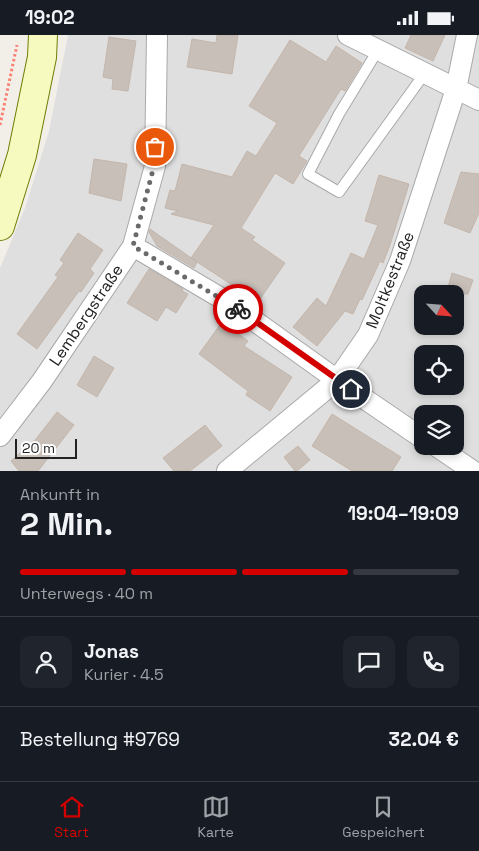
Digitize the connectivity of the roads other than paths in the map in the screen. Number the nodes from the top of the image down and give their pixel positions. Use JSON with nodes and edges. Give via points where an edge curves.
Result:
{"nodes":[{"id":1,"x":43,"y":35,"type":"edge"},
{"id":2,"x":157,"y":35,"type":"edge"},
{"id":3,"x":348,"y":35,"type":"edge"},
{"id":4,"x":468,"y":35,"type":"edge"},
{"id":5,"x":378,"y":50,"type":"junction"},
{"id":6,"x":425,"y":73,"type":"junction"},
{"id":7,"x":456,"y":89,"type":"junction"},
{"id":8,"x":479,"y":100,"type":"edge"},
{"id":9,"x":0,"y":226,"type":"edge"},
{"id":10,"x":133,"y":246,"type":"junction"},
{"id":11,"x":337,"y":380,"type":"junction"},
{"id":12,"x":414,"y":432,"type":"edge"},
{"id":13,"x":0,"y":436,"type":"edge"},
{"id":14,"x":449,"y":455,"type":"edge"},
{"id":15,"x":227,"y":471,"type":"edge"},
{"id":16,"x":472,"y":471,"type":"edge"}],
"edges":[{"from":1,"to":9,"type":"main road","via":[[42,57],[22,155]]},
{"from":2,"to":10,"type":"street","name":"Lembergstraße","via":[[154,166]]},
{"from":3,"to":5,"type":"street"},
{"from":4,"to":7,"type":"street","name":"Moltkestraße"},
{"from":5,"to":6,"type":"street"},
{"from":5,"to":6,"type":"lane","via":[[308,173],[339,192]]},
{"from":6,"to":7,"type":"street"},
{"from":7,"to":8,"type":"street"},
{"from":7,"to":11,"type":"street","name":"Moltkestraße","via":[[400,261],[368,335]]},
{"from":10,"to":11,"type":"street","via":[[232,304]]},
{"from":10,"to":13,"type":"street","name":"Lembergstraße","via":[[42,381]]},
{"from":11,"to":12,"type":"street"},
{"from":11,"to":15,"type":"street","name":"Moltkestraße"},
{"from":14,"to":16,"type":"street"}]}
